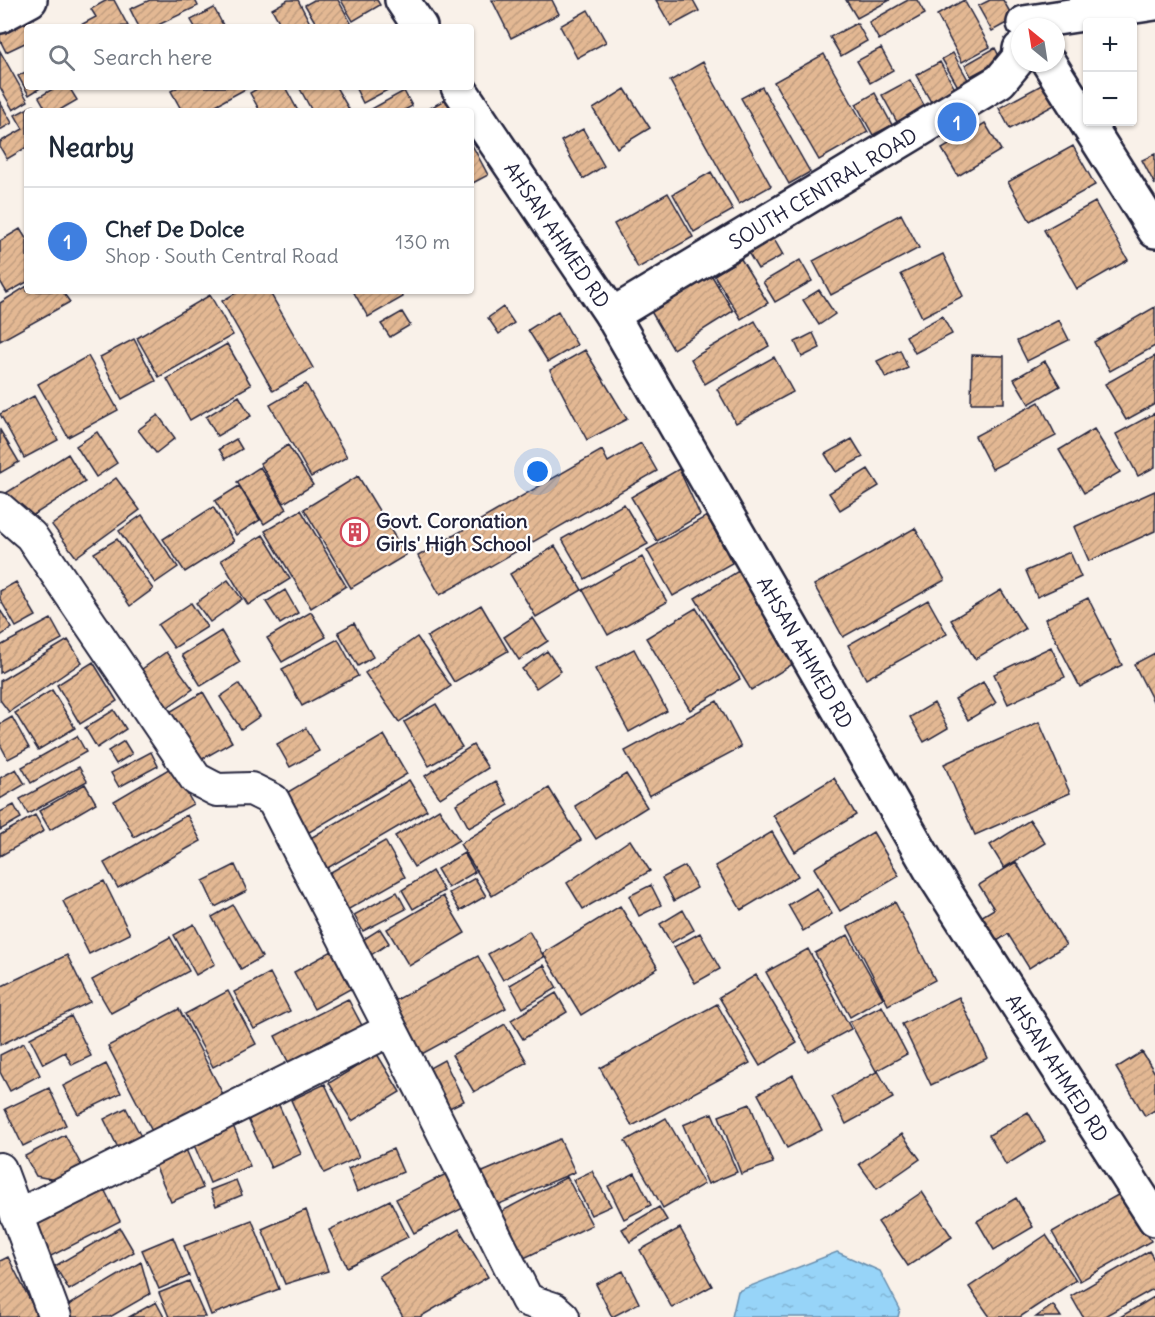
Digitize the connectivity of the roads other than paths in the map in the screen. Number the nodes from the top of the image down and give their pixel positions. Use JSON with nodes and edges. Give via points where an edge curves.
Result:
{"nodes":[{"id":1,"x":30,"y":0,"type":"edge"},
{"id":2,"x":402,"y":0,"type":"edge"},
{"id":3,"x":1155,"y":3,"type":"edge"},
{"id":4,"x":0,"y":16,"type":"edge"},
{"id":5,"x":1064,"y":18,"type":"edge"},
{"id":6,"x":418,"y":24,"type":"edge"},
{"id":7,"x":1011,"y":68,"type":"edge"},
{"id":8,"x":1055,"y":72,"type":"edge"},
{"id":9,"x":460,"y":90,"type":"edge"},
{"id":10,"x":472,"y":108,"type":"edge"},
{"id":11,"x":474,"y":111,"type":"edge"},
{"id":12,"x":1155,"y":231,"type":"edge"},
{"id":13,"x":612,"y":315,"type":"junction"},
{"id":14,"x":0,"y":509,"type":"edge"},
{"id":15,"x":390,"y":1030,"type":"junction"},
{"id":16,"x":0,"y":1169,"type":"edge"},
{"id":17,"x":16,"y":1216,"type":"junction"},
{"id":18,"x":1155,"y":1219,"type":"edge"},
{"id":19,"x":55,"y":1317,"type":"edge"},
{"id":20,"x":563,"y":1317,"type":"edge"}],
"edges":[{"from":1,"to":4,"type":"main road"},
{"from":2,"to":6,"type":"main road"},
{"from":3,"to":5,"type":"main road","name":"SOUTH CENTRAL ROAD"},
{"from":7,"to":13,"type":"main road","name":"SOUTH CENTRAL ROAD","via":[[1000,81]]},
{"from":8,"to":12,"type":"main road"},
{"from":9,"to":10,"type":"main road","name":"AHSAN AHMED RD"},
{"from":11,"to":13,"type":"main road","name":"AHSAN AHMED RD"},
{"from":13,"to":18,"type":"main road","name":"AHSAN AHMED RD","via":[[932,870]]},
{"from":14,"to":15,"type":"street","via":[[30,536],[196,779],[217,790],[251,789],[273,800]]},
{"from":15,"to":17,"type":"street"},
{"from":15,"to":20,"type":"street","via":[[527,1300],[554,1309]]},
{"from":16,"to":17,"type":"street"},
{"from":17,"to":19,"type":"street"}]}
